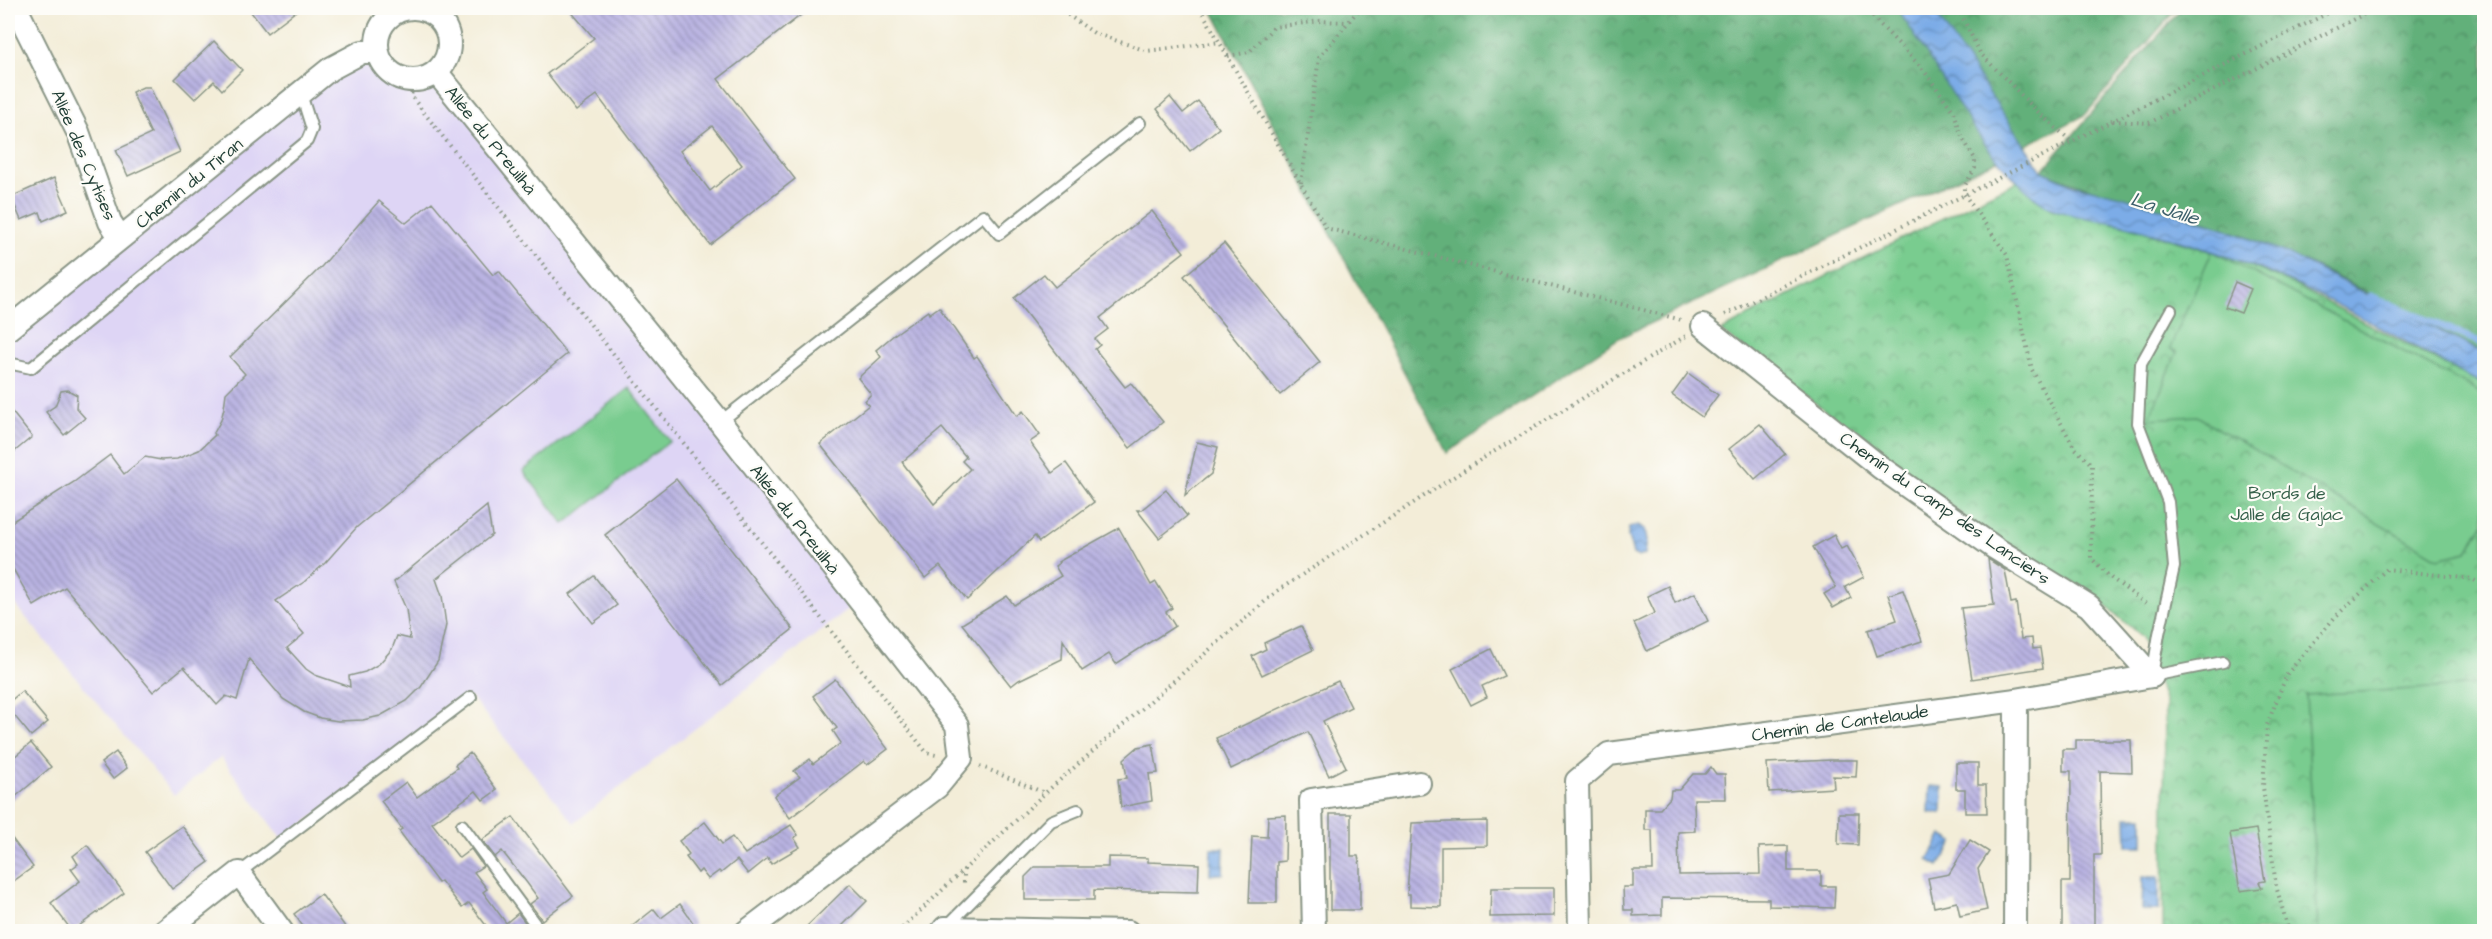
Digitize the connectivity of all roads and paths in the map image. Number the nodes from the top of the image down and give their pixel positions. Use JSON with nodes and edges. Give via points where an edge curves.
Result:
{"nodes":[{"id":1,"x":16,"y":8,"type":"edge"},
{"id":2,"x":1058,"y":8,"type":"edge"},
{"id":3,"x":1200,"y":8,"type":"edge"},
{"id":4,"x":1360,"y":8,"type":"edge"},
{"id":5,"x":1864,"y":8,"type":"edge"},
{"id":6,"x":1958,"y":8,"type":"edge"},
{"id":7,"x":2338,"y":8,"type":"edge"},
{"id":8,"x":2376,"y":8,"type":"edge"},
{"id":9,"x":428,"y":9,"type":"edge"},
{"id":10,"x":1348,"y":22,"type":"junction"},
{"id":11,"x":1220,"y":42,"type":"junction"},
{"id":12,"x":377,"y":52,"type":"junction"},
{"id":13,"x":1227,"y":56,"type":"junction"},
{"id":14,"x":436,"y":73,"type":"junction"},
{"id":15,"x":414,"y":81,"type":"junction"},
{"id":16,"x":301,"y":94,"type":"junction"},
{"id":17,"x":2112,"y":121,"type":"junction"},
{"id":18,"x":1140,"y":123,"type":"dead end"},
{"id":19,"x":2072,"y":141,"type":"junction"},
{"id":20,"x":1301,"y":184,"type":"junction"},
{"id":21,"x":1964,"y":194,"type":"junction"},
{"id":22,"x":120,"y":237,"type":"junction"},
{"id":23,"x":2171,"y":309,"type":"dead end"},
{"id":24,"x":1703,"y":326,"type":"junction"},
{"id":25,"x":8,"y":329,"type":"edge"},
{"id":26,"x":8,"y":363,"type":"edge"},
{"id":27,"x":720,"y":422,"type":"junction"},
{"id":28,"x":2484,"y":586,"type":"edge"},
{"id":29,"x":2163,"y":616,"type":"junction"},
{"id":30,"x":2223,"y":662,"type":"dead end"},
{"id":31,"x":2152,"y":676,"type":"junction"},
{"id":32,"x":471,"y":697,"type":"dead end"},
{"id":33,"x":2016,"y":700,"type":"junction"},
{"id":34,"x":961,"y":758,"type":"junction"},
{"id":35,"x":1419,"y":783,"type":"dead end"},
{"id":36,"x":1045,"y":793,"type":"junction"},
{"id":37,"x":1078,"y":810,"type":"dead end"},
{"id":38,"x":462,"y":825,"type":"dead end"},
{"id":39,"x":239,"y":873,"type":"junction"},
{"id":40,"x":944,"y":930,"type":"edge"},
{"id":41,"x":164,"y":932,"type":"edge"},
{"id":42,"x":282,"y":932,"type":"edge"},
{"id":43,"x":541,"y":932,"type":"edge"},
{"id":44,"x":746,"y":932,"type":"edge"},
{"id":45,"x":898,"y":932,"type":"edge"},
{"id":46,"x":1128,"y":932,"type":"edge"},
{"id":47,"x":1314,"y":932,"type":"edge"},
{"id":48,"x":1580,"y":932,"type":"edge"},
{"id":49,"x":2015,"y":932,"type":"edge"},
{"id":50,"x":2289,"y":932,"type":"edge"}],
"edges":[{"from":1,"to":22,"type":"street","name":"Allée des Cytises","via":[[78,132],[110,222]]},
{"from":2,"to":11,"type":"path","via":[[1094,33],[1148,51]]},
{"from":3,"to":11,"type":"path"},
{"from":4,"to":10,"type":"path"},
{"from":5,"to":21,"type":"path","via":[[1922,68],[1954,112],[1975,159]]},
{"from":6,"to":19,"type":"path","via":[[1980,53]]},
{"from":7,"to":17,"type":"path"},
{"from":8,"to":17,"type":"path","via":[[2149,123]]},
{"from":9,"to":12,"type":"street","via":[[408,8],[390,16],[378,32]]},
{"from":9,"to":14,"type":"street","via":[[446,27],[449,52]]},
{"from":10,"to":13,"type":"path","via":[[1274,27],[1249,52]]},
{"from":10,"to":20,"type":"path","via":[[1319,58]]},
{"from":11,"to":13,"type":"path"},
{"from":12,"to":15,"type":"street","via":[[393,75]]},
{"from":12,"to":16,"type":"street","name":"Chemin du Tiran","via":[[362,52],[344,60]]},
{"from":13,"to":20,"type":"path"},
{"from":14,"to":15,"type":"street"},
{"from":14,"to":27,"type":"street","name":"Allée du Preuilhà"},
{"from":15,"to":34,"type":"path","via":[[411,96],[927,753]]},
{"from":16,"to":22,"type":"street","name":"Chemin du Tiran"},
{"from":16,"to":26,"type":"lane","via":[[312,129],[307,141],[31,368]]},
{"from":17,"to":19,"type":"path"},
{"from":18,"to":27,"type":"lane","via":[[999,234],[983,215]]},
{"from":19,"to":21,"type":"path"},
{"from":20,"to":24,"type":"path","via":[[1326,228]]},
{"from":21,"to":24,"type":"path"},
{"from":21,"to":29,"type":"path","via":[[2007,255],[2032,370],[2074,447],[2092,465],[2091,558],[2111,578]]},
{"from":22,"to":25,"type":"street","name":"Chemin du Tiran"},
{"from":23,"to":29,"type":"lane","via":[[2140,364],[2138,423],[2168,502],[2174,567]]},
{"from":24,"to":31,"type":"street","name":"Chemin du Camp des Lanciers","via":[[1880,467],[1995,548],[2089,606]]},
{"from":24,"to":36,"type":"path","via":[[1480,460],[1277,591]]},
{"from":27,"to":34,"type":"street","name":"Allée du Preuilhà","via":[[957,725]]},
{"from":28,"to":50,"type":"path","via":[[2472,579],[2387,569],[2335,617],[2286,674],[2266,725],[2263,787],[2276,886]]},
{"from":29,"to":31,"type":"lane"},
{"from":30,"to":31,"type":"lane"},
{"from":31,"to":33,"type":"street","name":"Chemin de Cantelaude"},
{"from":32,"to":39,"type":"lane"},
{"from":33,"to":48,"type":"street","name":"Chemin de Cantelaude","via":[[1609,754],[1576,781]]},
{"from":33,"to":49,"type":"street"},
{"from":34,"to":36,"type":"path"},
{"from":34,"to":44,"type":"street","via":[[937,787]]},
{"from":35,"to":47,"type":"street","via":[[1311,800]]},
{"from":36,"to":45,"type":"path"},
{"from":37,"to":40,"type":"lane","via":[[1051,821]]},
{"from":38,"to":43,"type":"lane"},
{"from":39,"to":41,"type":"street"},
{"from":39,"to":42,"type":"street"},
{"from":40,"to":46,"type":"street"}]}
